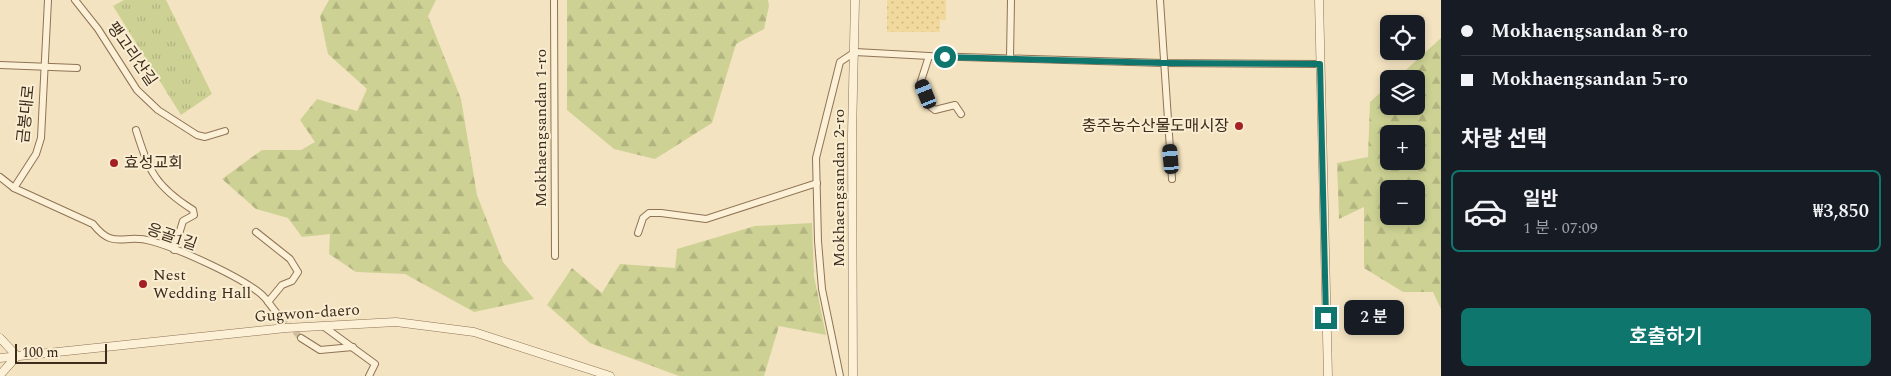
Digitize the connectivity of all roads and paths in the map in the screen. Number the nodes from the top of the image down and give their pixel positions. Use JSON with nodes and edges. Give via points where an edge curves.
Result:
{"nodes":[{"id":1,"x":48,"y":0,"type":"edge"},
{"id":2,"x":75,"y":0,"type":"edge"},
{"id":3,"x":554,"y":0,"type":"edge"},
{"id":4,"x":855,"y":0,"type":"edge"},
{"id":5,"x":1010,"y":0,"type":"edge"},
{"id":6,"x":1160,"y":0,"type":"edge"},
{"id":7,"x":1319,"y":0,"type":"edge"},
{"id":8,"x":855,"y":52,"type":"junction"},
{"id":9,"x":929,"y":56,"type":"junction"},
{"id":10,"x":1010,"y":58,"type":"junction"},
{"id":11,"x":1163,"y":63,"type":"junction"},
{"id":12,"x":1320,"y":64,"type":"junction"},
{"id":13,"x":0,"y":65,"type":"edge"},
{"id":14,"x":44,"y":67,"type":"junction"},
{"id":15,"x":77,"y":68,"type":"dead end"},
{"id":16,"x":961,"y":114,"type":"dead end"},
{"id":17,"x":136,"y":130,"type":"dead end"},
{"id":18,"x":225,"y":131,"type":"dead end"},
{"id":19,"x":0,"y":177,"type":"edge"},
{"id":20,"x":1172,"y":179,"type":"dead end"},
{"id":21,"x":817,"y":182,"type":"junction"},
{"id":22,"x":14,"y":188,"type":"junction"},
{"id":23,"x":256,"y":232,"type":"dead end"},
{"id":24,"x":638,"y":233,"type":"dead end"},
{"id":25,"x":174,"y":250,"type":"junction"},
{"id":26,"x":555,"y":256,"type":"dead end"},
{"id":27,"x":268,"y":302,"type":"junction"},
{"id":28,"x":276,"y":312,"type":"tunnel mouth"},
{"id":29,"x":322,"y":325,"type":"junction"},
{"id":30,"x":0,"y":338,"type":"edge"},
{"id":31,"x":301,"y":338,"type":"tunnel mouth"},
{"id":32,"x":353,"y":347,"type":"junction"},
{"id":33,"x":17,"y":356,"type":"junction"},
{"id":34,"x":0,"y":358,"type":"edge"},
{"id":35,"x":0,"y":375,"type":"edge"},
{"id":36,"x":369,"y":376,"type":"edge"},
{"id":37,"x":610,"y":376,"type":"edge"},
{"id":38,"x":840,"y":376,"type":"edge"},
{"id":39,"x":853,"y":376,"type":"edge"},
{"id":40,"x":1328,"y":376,"type":"edge"}],
"edges":[{"from":1,"to":14,"type":"street","name":"금봉대로"},
{"from":2,"to":18,"type":"street","name":"팽고리산길","via":[[137,90],[158,110],[197,135],[205,137]]},
{"from":3,"to":26,"type":"street","name":"Mokhaengsandan 1-ro"},
{"from":4,"to":8,"type":"street","name":"Mokhaengsandan 2-ro"},
{"from":5,"to":10,"type":"street"},
{"from":6,"to":11,"type":"street"},
{"from":7,"to":12,"type":"street"},
{"from":8,"to":9,"type":"street"},
{"from":8,"to":21,"type":"street","via":[[840,62],[816,158]]},
{"from":8,"to":39,"type":"street","name":"Mokhaengsandan 2-ro"},
{"from":9,"to":10,"type":"street"},
{"from":9,"to":16,"type":"street","via":[[921,81],[931,107],[935,110],[955,105]]},
{"from":10,"to":11,"type":"street"},
{"from":11,"to":12,"type":"street"},
{"from":11,"to":20,"type":"street"},
{"from":12,"to":40,"type":"street"},
{"from":13,"to":14,"type":"street","name":"금봉대로"},
{"from":14,"to":15,"type":"street","name":"금봉대로"},
{"from":14,"to":22,"type":"street","name":"금봉대로","via":[[41,138],[36,154]]},
{"from":17,"to":25,"type":"street","via":[[148,168],[173,199],[193,210],[194,215],[184,221]]},
{"from":19,"to":22,"type":"street","name":"응골1길"},
{"from":21,"to":24,"type":"street","via":[[706,219],[649,214]]},
{"from":21,"to":38,"type":"street","via":[[822,289]]},
{"from":22,"to":25,"type":"street","name":"응골1길","via":[[93,224],[109,239],[150,240]]},
{"from":23,"to":27,"type":"street","via":[[290,259],[298,272]]},
{"from":25,"to":27,"type":"street","name":"응골1길","via":[[218,269],[256,291]]},
{"from":27,"to":28,"type":"street","name":"응골1길"},
{"from":29,"to":32,"type":"street"},
{"from":29,"to":33,"type":"street","name":"Gugwon-daero"},
{"from":29,"to":37,"type":"street","name":"Gugwon-daero","via":[[396,322],[474,332]]},
{"from":30,"to":33,"type":"street"},
{"from":31,"to":32,"type":"street","via":[[320,350]]},
{"from":32,"to":36,"type":"street","via":[[375,364]]},
{"from":33,"to":34,"type":"street","name":"Gugwon-daero"},
{"from":33,"to":35,"type":"street"}]}
